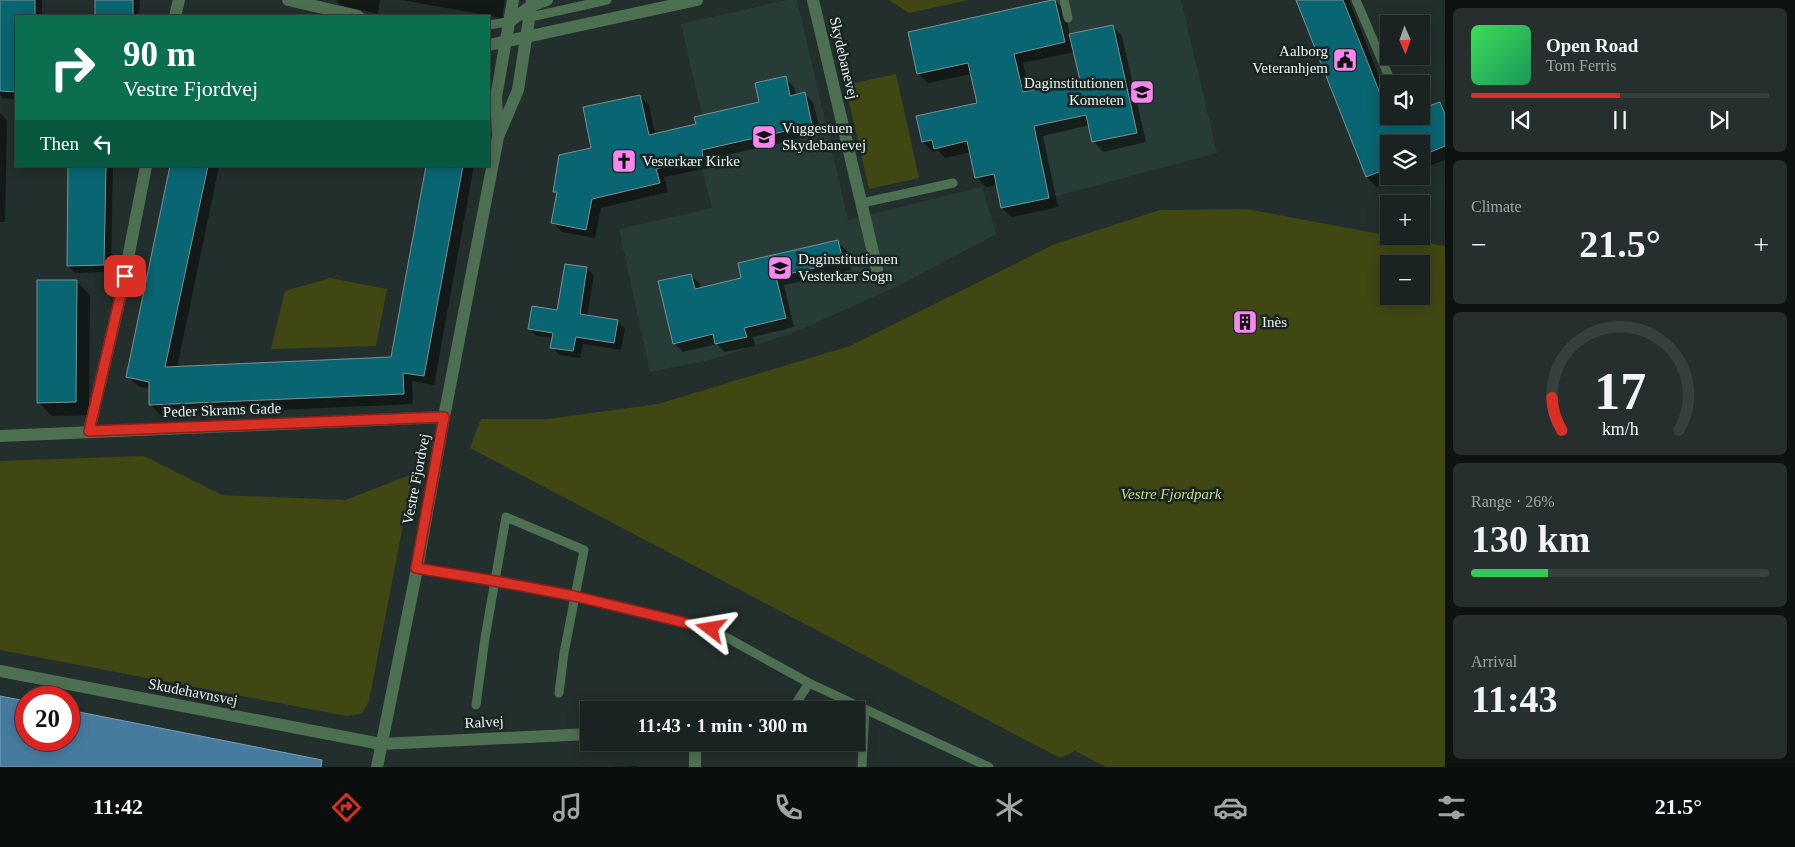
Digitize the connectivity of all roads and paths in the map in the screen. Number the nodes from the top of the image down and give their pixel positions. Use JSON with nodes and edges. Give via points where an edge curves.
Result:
{"nodes":[{"id":1,"x":179,"y":0,"type":"edge"},
{"id":2,"x":288,"y":0,"type":"edge"},
{"id":3,"x":513,"y":0,"type":"edge"},
{"id":4,"x":547,"y":0,"type":"edge"},
{"id":5,"x":607,"y":0,"type":"edge"},
{"id":6,"x":697,"y":0,"type":"edge"},
{"id":7,"x":813,"y":0,"type":"edge"},
{"id":8,"x":1064,"y":0,"type":"edge"},
{"id":9,"x":1356,"y":0,"type":"edge"},
{"id":10,"x":531,"y":8,"type":"edge"},
{"id":11,"x":176,"y":15,"type":"edge"},
{"id":12,"x":354,"y":15,"type":"edge"},
{"id":13,"x":1068,"y":18,"type":"dead end"},
{"id":14,"x":509,"y":22,"type":"junction"},
{"id":15,"x":490,"y":25,"type":"edge"},
{"id":16,"x":527,"y":38,"type":"junction"},
{"id":17,"x":505,"y":42,"type":"junction"},
{"id":18,"x":490,"y":45,"type":"edge"},
{"id":19,"x":1388,"y":75,"type":"edge"},
{"id":20,"x":498,"y":137,"type":"junction"},
{"id":21,"x":146,"y":167,"type":"edge"},
{"id":22,"x":953,"y":183,"type":"dead end"},
{"id":23,"x":862,"y":203,"type":"junction"},
{"id":24,"x":877,"y":269,"type":"dead end"},
{"id":25,"x":444,"y":417,"type":"junction"},
{"id":26,"x":89,"y":431,"type":"junction"},
{"id":27,"x":0,"y":436,"type":"edge"},
{"id":28,"x":416,"y":568,"type":"junction"},
{"id":29,"x":495,"y":581,"type":"junction"},
{"id":30,"x":574,"y":596,"type":"junction"},
{"id":31,"x":0,"y":671,"type":"edge"},
{"id":32,"x":809,"y":683,"type":"junction"},
{"id":33,"x":559,"y":694,"type":"dead end"},
{"id":34,"x":798,"y":701,"type":"edge"},
{"id":35,"x":848,"y":701,"type":"edge"},
{"id":36,"x":476,"y":705,"type":"dead end"},
{"id":37,"x":865,"y":709,"type":"edge"},
{"id":38,"x":580,"y":734,"type":"edge"},
{"id":39,"x":381,"y":744,"type":"junction"},
{"id":40,"x":695,"y":751,"type":"edge"},
{"id":41,"x":863,"y":751,"type":"edge"},
{"id":42,"x":377,"y":767,"type":"edge"},
{"id":43,"x":695,"y":767,"type":"edge"},
{"id":44,"x":862,"y":767,"type":"edge"},
{"id":45,"x":989,"y":767,"type":"edge"}],
"edges":[{"from":1,"to":11,"type":"street"},
{"from":2,"to":12,"type":"street"},
{"from":3,"to":14,"type":"street","name":"Vestre Fjordvej"},
{"from":4,"to":10,"type":"street"},
{"from":5,"to":10,"type":"lane"},
{"from":6,"to":16,"type":"street"},
{"from":7,"to":23,"type":"street","name":"Skydebanevej"},
{"from":8,"to":13,"type":"lane"},
{"from":9,"to":19,"type":"lane"},
{"from":10,"to":14,"type":"street"},
{"from":10,"to":16,"type":"street","name":"Vestre Fjordvej"},
{"from":14,"to":15,"type":"lane"},
{"from":14,"to":17,"type":"street","name":"Vestre Fjordvej"},
{"from":16,"to":17,"type":"street"},
{"from":16,"to":20,"type":"street","name":"Vestre Fjordvej","via":[[516,98]]},
{"from":17,"to":18,"type":"street"},
{"from":17,"to":20,"type":"street","name":"Vestre Fjordvej","via":[[496,97]]},
{"from":20,"to":25,"type":"street","name":"Vestre Fjordvej"},
{"from":21,"to":26,"type":"street"},
{"from":22,"to":23,"type":"lane"},
{"from":23,"to":24,"type":"street","name":"Skydebanevej"},
{"from":25,"to":26,"type":"street","name":"Peder Skrams Gade"},
{"from":25,"to":28,"type":"street","name":"Vestre Fjordvej"},
{"from":26,"to":27,"type":"street","name":"Peder Skrams Gade"},
{"from":28,"to":29,"type":"lane"},
{"from":28,"to":39,"type":"street","name":"Vestre Fjordvej"},
{"from":29,"to":30,"type":"lane"},
{"from":29,"to":30,"type":"lane","via":[[506,517],[584,550]]},
{"from":29,"to":36,"type":"lane"},
{"from":30,"to":32,"type":"lane","via":[[711,629]]},
{"from":30,"to":33,"type":"lane"},
{"from":31,"to":39,"type":"street","name":"Skudehavnsvej"},
{"from":32,"to":34,"type":"lane"},
{"from":32,"to":35,"type":"lane"},
{"from":37,"to":45,"type":"lane"},
{"from":38,"to":39,"type":"street","name":"Ralvej"},
{"from":39,"to":42,"type":"street","name":"Vestre Fjordvej"},
{"from":40,"to":43,"type":"street"},
{"from":41,"to":44,"type":"lane"}]}
